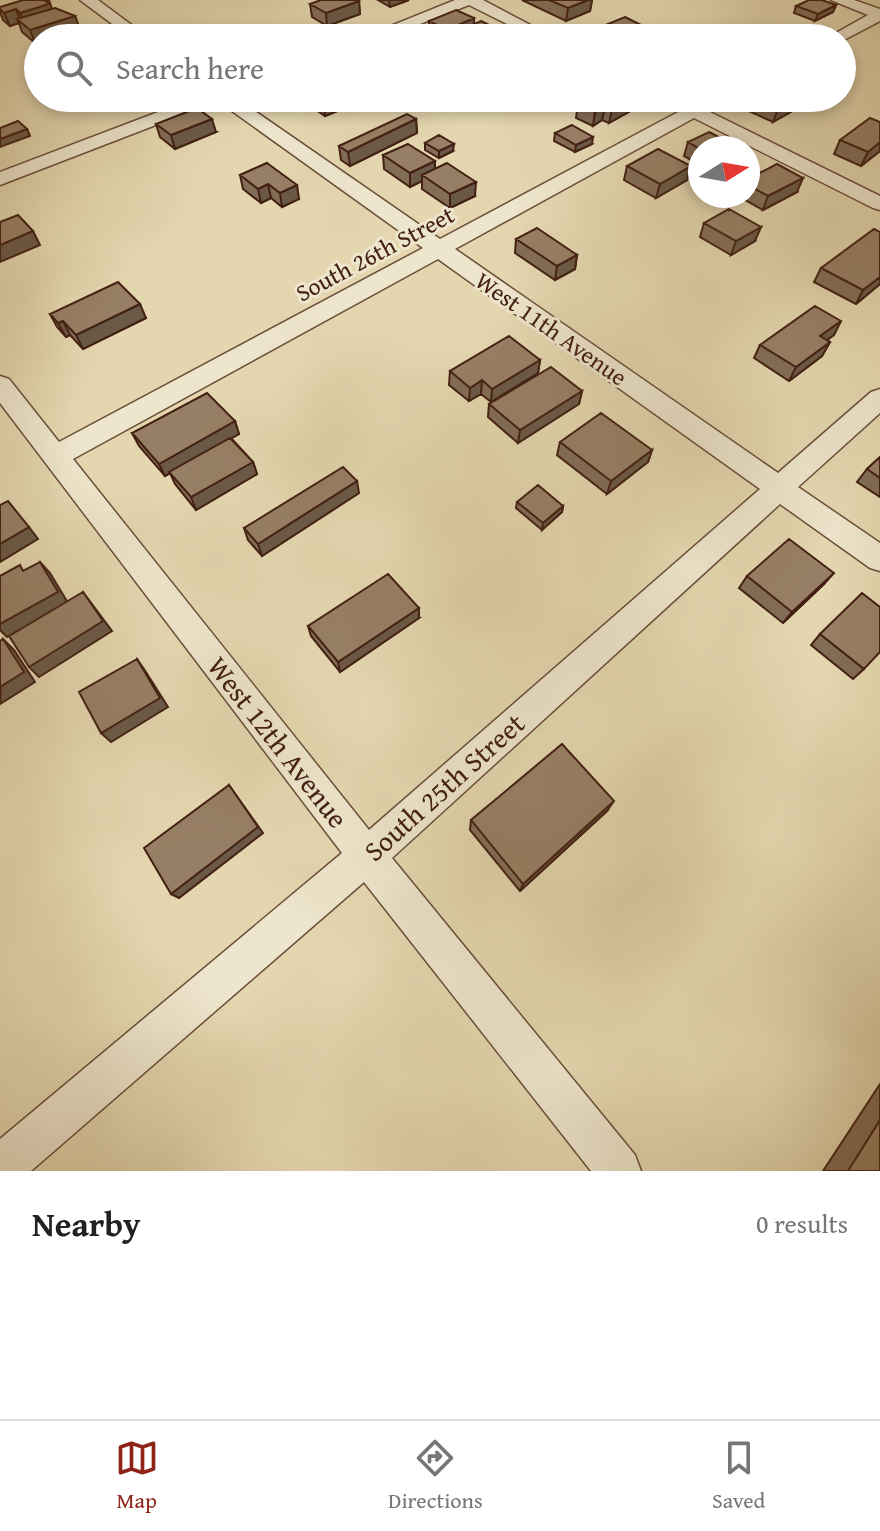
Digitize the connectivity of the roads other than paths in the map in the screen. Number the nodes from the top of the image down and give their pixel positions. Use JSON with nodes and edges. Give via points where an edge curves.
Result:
{"nodes":[{"id":1,"x":88,"y":0,"type":"edge"},
{"id":2,"x":470,"y":0,"type":"edge"},
{"id":3,"x":839,"y":0,"type":"edge"},
{"id":4,"x":880,"y":14,"type":"edge"},
{"id":5,"x":121,"y":24,"type":"edge"},
{"id":6,"x":406,"y":24,"type":"edge"},
{"id":7,"x":519,"y":24,"type":"edge"},
{"id":8,"x":856,"y":27,"type":"edge"},
{"id":9,"x":175,"y":112,"type":"edge"},
{"id":10,"x":244,"y":112,"type":"edge"},
{"id":11,"x":691,"y":112,"type":"edge"},
{"id":12,"x":695,"y":112,"type":"edge"},
{"id":13,"x":0,"y":179,"type":"edge"},
{"id":14,"x":880,"y":204,"type":"edge"},
{"id":15,"x":438,"y":250,"type":"junction"},
{"id":16,"x":0,"y":385,"type":"edge"},
{"id":17,"x":880,"y":398,"type":"edge"},
{"id":18,"x":56,"y":456,"type":"junction"},
{"id":19,"x":779,"y":489,"type":"junction"},
{"id":20,"x":880,"y":559,"type":"edge"},
{"id":21,"x":367,"y":856,"type":"junction"},
{"id":22,"x":0,"y":1168,"type":"edge"},
{"id":23,"x":619,"y":1171,"type":"edge"}],
"edges":[{"from":1,"to":5,"type":"street"},
{"from":2,"to":6,"type":"street"},
{"from":2,"to":7,"type":"street"},
{"from":3,"to":4,"type":"street"},
{"from":4,"to":8,"type":"street"},
{"from":9,"to":13,"type":"street"},
{"from":10,"to":15,"type":"street","name":"West 11th Avenue"},
{"from":11,"to":15,"type":"street","name":"South 26th Street"},
{"from":12,"to":14,"type":"street"},
{"from":15,"to":18,"type":"street","name":"South 26th Street"},
{"from":15,"to":19,"type":"street","name":"West 11th Avenue"},
{"from":16,"to":18,"type":"street","name":"West 12th Avenue"},
{"from":17,"to":19,"type":"street","name":"South 25th Street"},
{"from":18,"to":21,"type":"street","name":"West 12th Avenue"},
{"from":19,"to":20,"type":"street","name":"West 11th Avenue"},
{"from":19,"to":21,"type":"street","name":"South 25th Street"},
{"from":21,"to":22,"type":"street","name":"South 25th Street"},
{"from":21,"to":23,"type":"street","name":"West 12th Avenue"}]}
